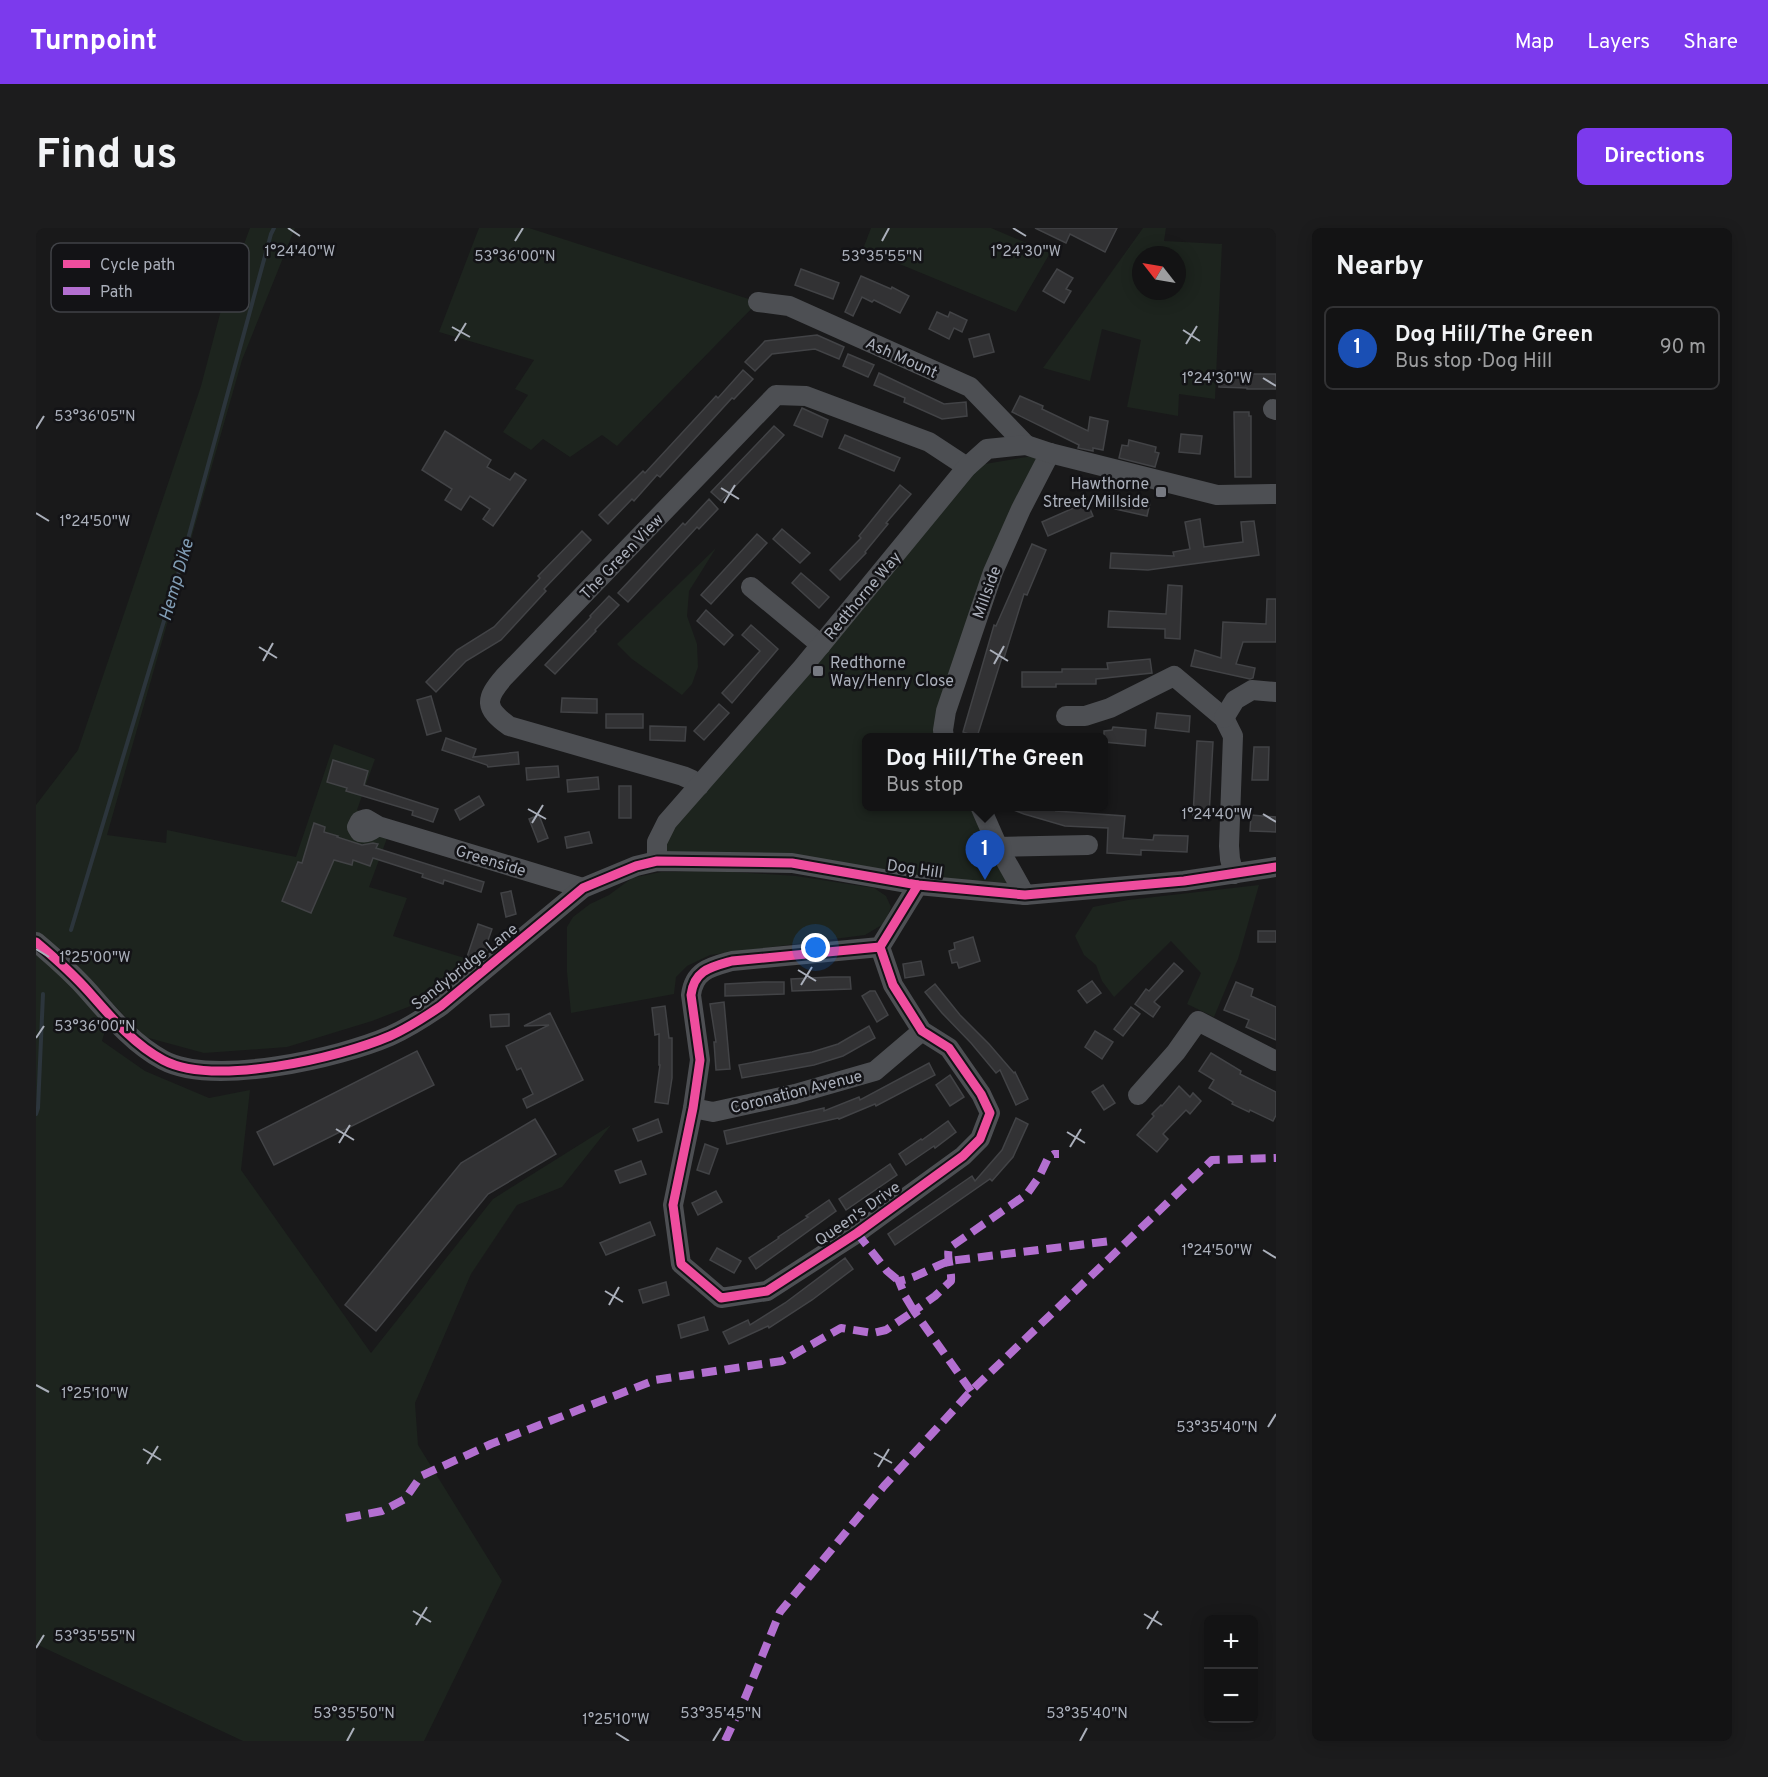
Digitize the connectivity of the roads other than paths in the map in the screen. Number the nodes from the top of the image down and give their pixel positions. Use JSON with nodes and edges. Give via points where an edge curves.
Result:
{"nodes":[{"id":1,"x":758,"y":302,"type":"dead end"},
{"id":2,"x":1026,"y":445,"type":"junction"},
{"id":3,"x":1050,"y":453,"type":"junction"},
{"id":4,"x":967,"y":467,"type":"junction"},
{"id":5,"x":1276,"y":494,"type":"edge"},
{"id":6,"x":751,"y":587,"type":"dead end"},
{"id":7,"x":820,"y":645,"type":"junction"},
{"id":8,"x":1276,"y":692,"type":"edge"},
{"id":9,"x":1066,"y":716,"type":"dead end"},
{"id":10,"x":1224,"y":718,"type":"junction"},
{"id":11,"x":943,"y":733,"type":"edge"},
{"id":12,"x":699,"y":786,"type":"junction"},
{"id":13,"x":982,"y":811,"type":"edge"},
{"id":14,"x":378,"y":826,"type":"dead end"},
{"id":15,"x":1088,"y":845,"type":"dead end"},
{"id":16,"x":998,"y":847,"type":"junction"},
{"id":17,"x":657,"y":861,"type":"junction"},
{"id":18,"x":1276,"y":867,"type":"edge"},
{"id":19,"x":1234,"y":874,"type":"junction"},
{"id":20,"x":918,"y":885,"type":"junction"},
{"id":21,"x":582,"y":888,"type":"junction"},
{"id":22,"x":1025,"y":895,"type":"junction"},
{"id":23,"x":36,"y":942,"type":"edge"},
{"id":24,"x":880,"y":947,"type":"junction"},
{"id":25,"x":922,"y":1032,"type":"junction"},
{"id":26,"x":1276,"y":1061,"type":"edge"},
{"id":27,"x":1138,"y":1095,"type":"dead end"},
{"id":28,"x":693,"y":1108,"type":"junction"}],
"edges":[{"from":1,"to":2,"type":"street","name":"Ash Mount","via":[[789,306],[970,387]]},
{"from":2,"to":3,"type":"street"},
{"from":2,"to":4,"type":"street","name":"Redthorne Way","via":[[987,449]]},
{"from":3,"to":5,"type":"street","via":[[1217,495]]},
{"from":3,"to":11,"type":"street","name":"Millside","via":[[993,572],[946,711]]},
{"from":4,"to":7,"type":"street","name":"Redthorne Way"},
{"from":4,"to":12,"type":"street","name":"The Green View","via":[[929,442],[806,396],[776,395],[493,690],[490,708],[509,726],[682,776]]},
{"from":6,"to":7,"type":"street"},
{"from":7,"to":12,"type":"street","name":"Redthorne Way"},
{"from":8,"to":10,"type":"street","via":[[1252,690],[1235,700]]},
{"from":9,"to":10,"type":"street","via":[[1085,716],[1110,708],[1174,676]]},
{"from":10,"to":19,"type":"street","via":[[1233,736],[1229,846]]},
{"from":12,"to":17,"type":"street","name":"Redthorne Way","via":[[662,830],[657,842]]},
{"from":13,"to":16,"type":"street"},
{"from":14,"to":21,"type":"street","name":"Greenside"},
{"from":15,"to":16,"type":"street"},
{"from":16,"to":22,"type":"street"},
{"from":17,"to":20,"type":"street","name":"Dog Hill","via":[[792,863]]},
{"from":17,"to":21,"type":"street","name":"Sandybridge Lane"},
{"from":18,"to":19,"type":"street","name":"Dog Hill"},
{"from":19,"to":22,"type":"street","name":"Dog Hill"},
{"from":20,"to":22,"type":"street","name":"Dog Hill"},
{"from":20,"to":24,"type":"street"},
{"from":21,"to":23,"type":"street","name":"Sandybridge Lane","via":[[441,1006],[391,1036],[346,1052],[254,1069],[195,1070],[164,1061],[139,1044]]},
{"from":24,"to":25,"type":"street","name":"Queen's Drive","via":[[893,985]]},
{"from":24,"to":28,"type":"street","name":"Queen's Drive","via":[[732,961],[711,966],[698,976],[692,985],[700,1060]]},
{"from":25,"to":28,"type":"street","name":"Coronation Avenue","via":[[875,1071],[713,1112]]},
{"from":25,"to":28,"type":"street","name":"Queen's Drive","via":[[949,1048],[981,1094],[990,1113],[980,1139],[963,1156],[857,1233],[767,1291],[721,1298],[681,1264],[673,1205]]},
{"from":26,"to":27,"type":"street","via":[[1190,1016],[1176,1052],[1148,1072]]}]}
